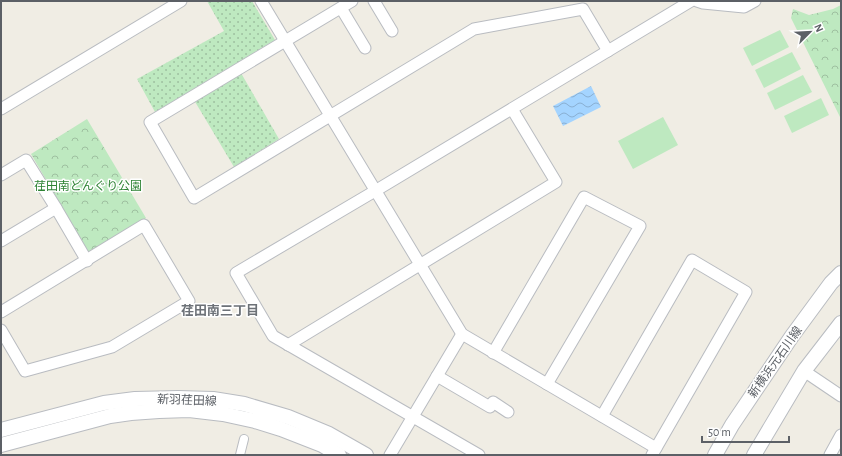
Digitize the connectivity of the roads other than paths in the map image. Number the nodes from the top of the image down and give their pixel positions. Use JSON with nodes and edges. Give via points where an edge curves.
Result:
{"nodes":[{"id":1,"x":181,"y":1,"type":"edge"},
{"id":2,"x":261,"y":1,"type":"edge"},
{"id":3,"x":352,"y":1,"type":"edge"},
{"id":4,"x":374,"y":1,"type":"edge"},
{"id":5,"x":691,"y":1,"type":"edge"},
{"id":6,"x":697,"y":1,"type":"edge"},
{"id":7,"x":755,"y":1,"type":"edge"},
{"id":8,"x":341,"y":8,"type":"junction"},
{"id":9,"x":392,"y":32,"type":"dead end"},
{"id":10,"x":285,"y":41,"type":"junction"},
{"id":11,"x":365,"y":48,"type":"dead end"},
{"id":12,"x":608,"y":51,"type":"junction"},
{"id":13,"x":1,"y":109,"type":"edge"},
{"id":14,"x":512,"y":109,"type":"junction"},
{"id":15,"x":330,"y":116,"type":"junction"},
{"id":16,"x":1,"y":175,"type":"edge"},
{"id":17,"x":375,"y":191,"type":"junction"},
{"id":18,"x":56,"y":208,"type":"junction"},
{"id":19,"x":1,"y":241,"type":"edge"},
{"id":20,"x":87,"y":261,"type":"junction"},
{"id":21,"x":419,"y":265,"type":"junction"},
{"id":22,"x":841,"y":273,"type":"edge"},
{"id":23,"x":1,"y":312,"type":"edge"},
{"id":24,"x":841,"y":323,"type":"edge"},
{"id":25,"x":1,"y":330,"type":"edge"},
{"id":26,"x":462,"y":334,"type":"junction"},
{"id":27,"x":288,"y":345,"type":"junction"},
{"id":28,"x":493,"y":353,"type":"junction"},
{"id":29,"x":804,"y":372,"type":"junction"},
{"id":30,"x":437,"y":376,"type":"junction"},
{"id":31,"x":547,"y":384,"type":"junction"},
{"id":32,"x":841,"y":396,"type":"edge"},
{"id":33,"x":508,"y":412,"type":"dead end"},
{"id":34,"x":602,"y":416,"type":"junction"},
{"id":35,"x":413,"y":417,"type":"junction"},
{"id":36,"x":1,"y":430,"type":"edge"},
{"id":37,"x":841,"y":435,"type":"edge"},
{"id":38,"x":244,"y":439,"type":"dead end"},
{"id":39,"x":1,"y":445,"type":"edge"},
{"id":40,"x":654,"y":451,"type":"edge"},
{"id":41,"x":240,"y":455,"type":"edge"},
{"id":42,"x":339,"y":455,"type":"edge"},
{"id":43,"x":366,"y":455,"type":"edge"},
{"id":44,"x":390,"y":455,"type":"edge"},
{"id":45,"x":479,"y":455,"type":"edge"},
{"id":46,"x":715,"y":455,"type":"edge"},
{"id":47,"x":754,"y":455,"type":"edge"},
{"id":48,"x":830,"y":455,"type":"edge"}],
"edges":[{"from":1,"to":13,"type":"street"},
{"from":2,"to":10,"type":"street"},
{"from":3,"to":8,"type":"street"},
{"from":4,"to":9,"type":"street"},
{"from":5,"to":12,"type":"street"},
{"from":6,"to":7,"type":"street","via":[[744,7]]},
{"from":8,"to":10,"type":"street"},
{"from":8,"to":11,"type":"street"},
{"from":10,"to":15,"type":"street"},
{"from":10,"to":15,"type":"street","via":[[150,122],[194,198]]},
{"from":12,"to":14,"type":"street"},
{"from":12,"to":15,"type":"street","via":[[583,9],[474,29]]},
{"from":14,"to":17,"type":"street"},
{"from":14,"to":21,"type":"street","via":[[556,182]]},
{"from":15,"to":17,"type":"street"},
{"from":16,"to":18,"type":"street","via":[[26,160]]},
{"from":17,"to":21,"type":"street"},
{"from":17,"to":27,"type":"street","via":[[236,273],[273,336]]},
{"from":18,"to":19,"type":"street"},
{"from":18,"to":20,"type":"street"},
{"from":20,"to":23,"type":"street"},
{"from":20,"to":25,"type":"street","via":[[144,225],[189,301],[112,347],[25,371]]},
{"from":21,"to":26,"type":"street"},
{"from":21,"to":27,"type":"street"},
{"from":22,"to":46,"type":"street","name":"新横浜元石川線","via":[[792,336],[732,425]]},
{"from":24,"to":29,"type":"street"},
{"from":26,"to":28,"type":"street"},
{"from":26,"to":30,"type":"street"},
{"from":27,"to":35,"type":"street"},
{"from":28,"to":31,"type":"street"},
{"from":28,"to":31,"type":"street","via":[[584,197],[640,226]]},
{"from":29,"to":32,"type":"street"},
{"from":29,"to":47,"type":"street"},
{"from":30,"to":33,"type":"street","via":[[490,407],[493,402]]},
{"from":30,"to":35,"type":"street"},
{"from":31,"to":34,"type":"street"},
{"from":34,"to":40,"type":"street"},
{"from":34,"to":40,"type":"street","via":[[692,260],[746,292]]},
{"from":35,"to":44,"type":"street"},
{"from":35,"to":45,"type":"street"},
{"from":36,"to":43,"type":"street","name":"新羽荏田線","via":[[104,403],[135,399],[213,399],[244,404],[288,417],[329,434]]},
{"from":37,"to":48,"type":"street"},
{"from":38,"to":41,"type":"street"},
{"from":39,"to":42,"type":"street","name":"新羽荏田線","via":[[110,416],[189,410],[255,421],[322,445]]}]}
